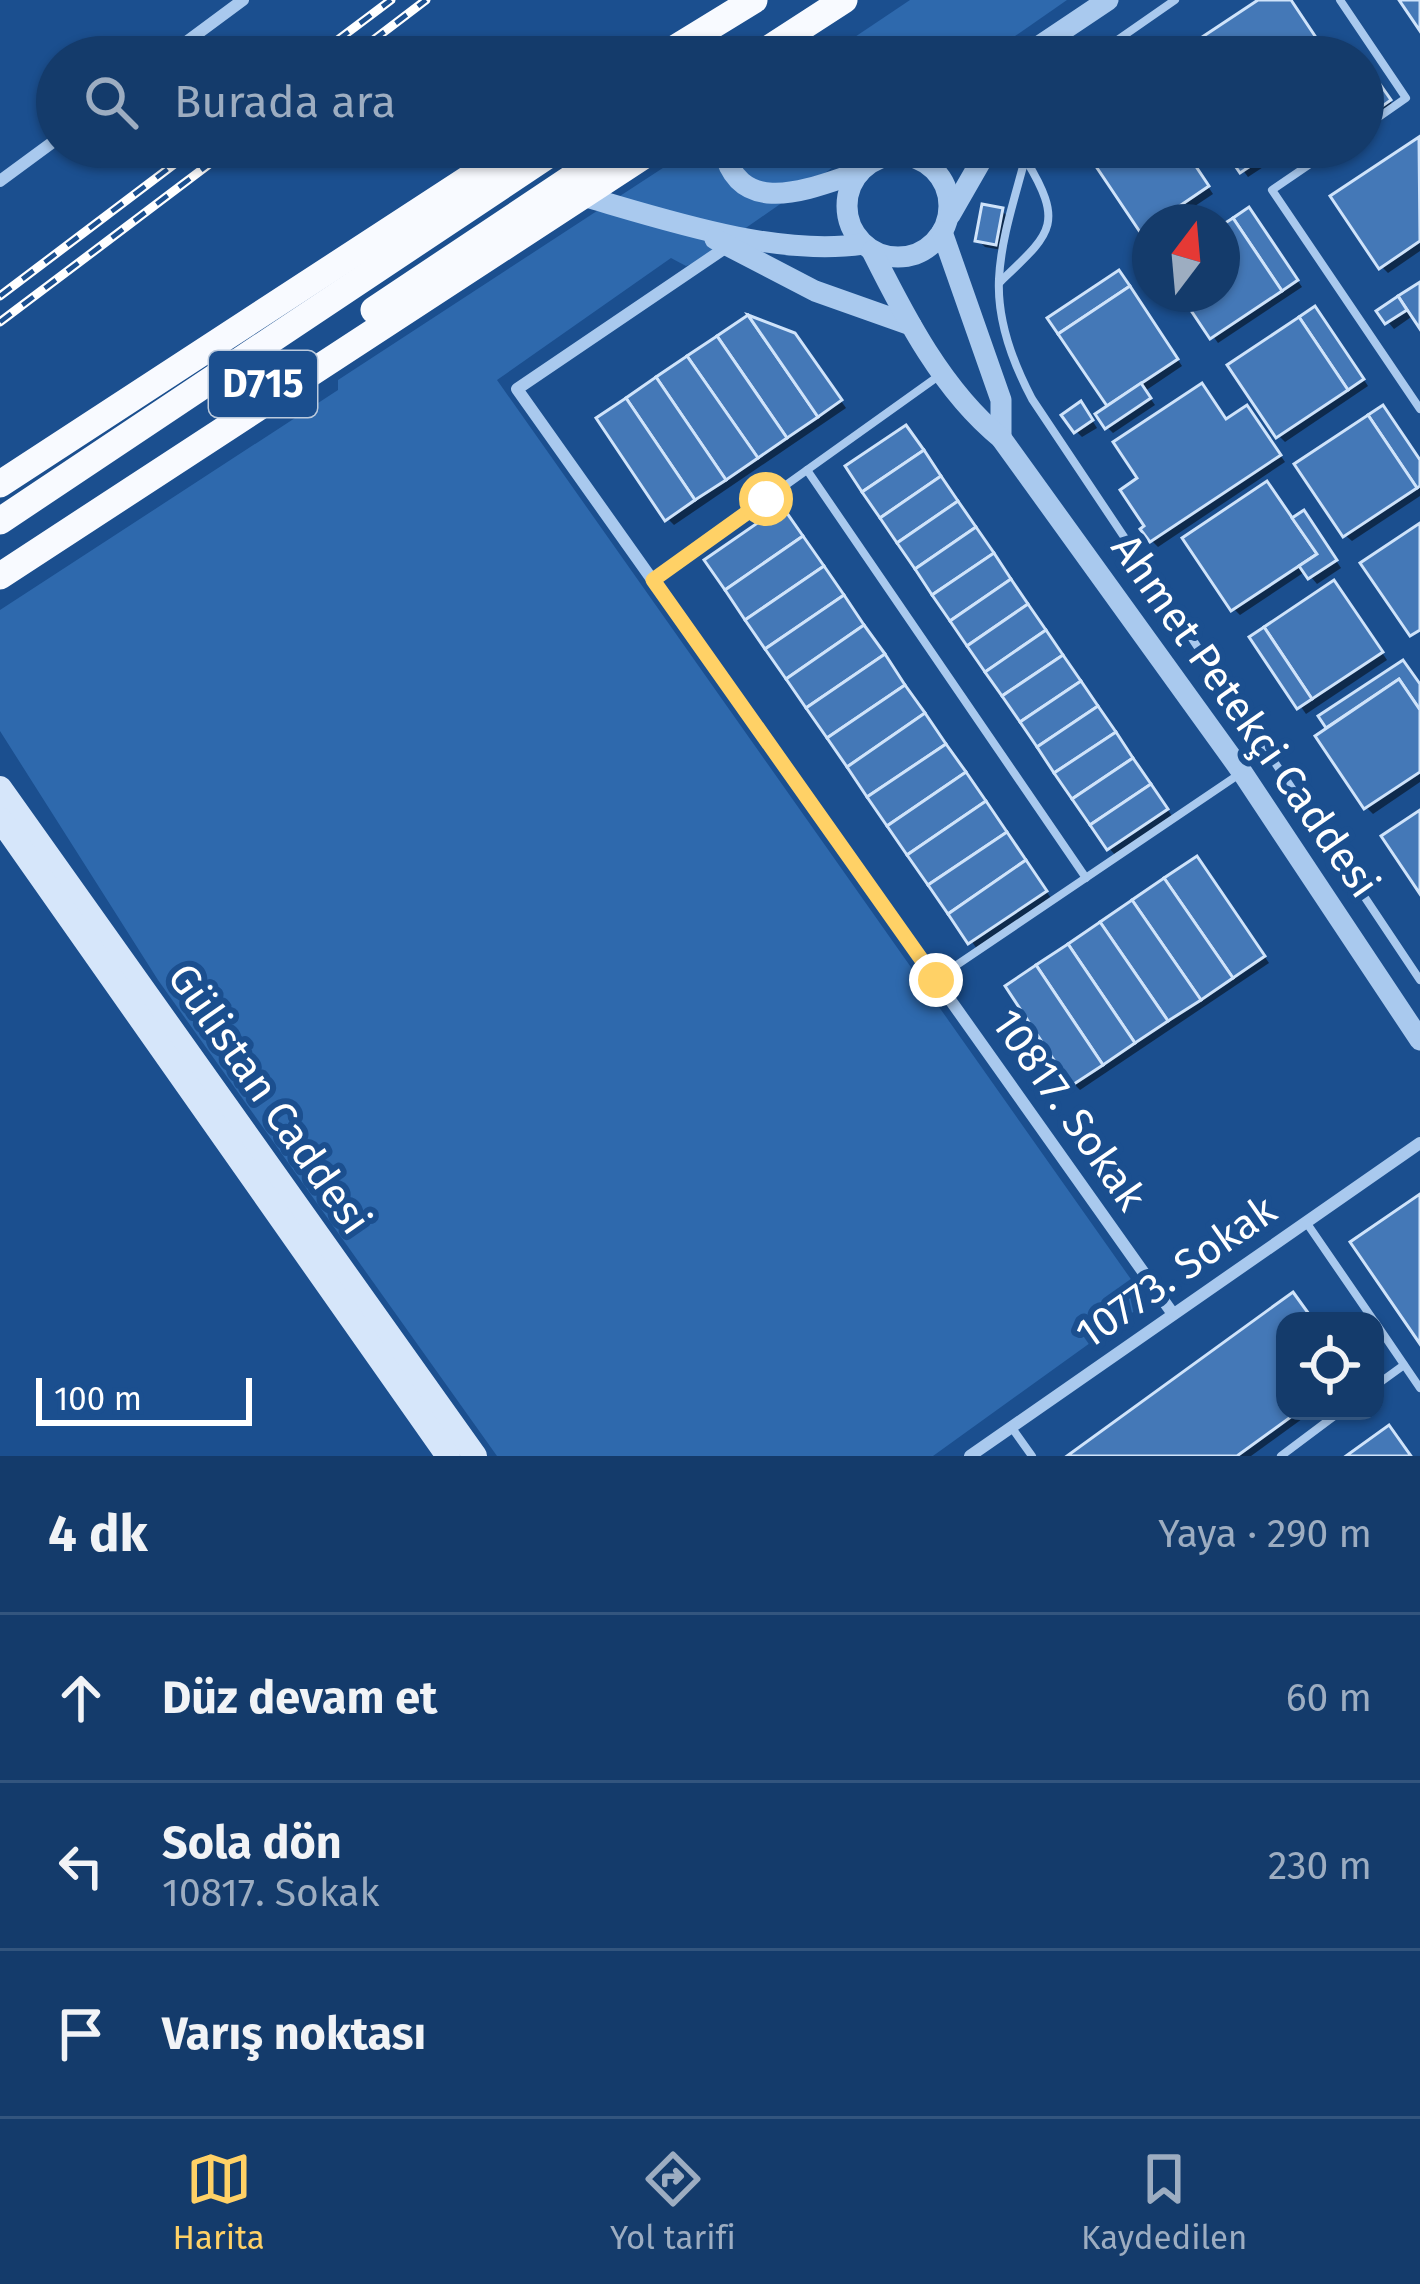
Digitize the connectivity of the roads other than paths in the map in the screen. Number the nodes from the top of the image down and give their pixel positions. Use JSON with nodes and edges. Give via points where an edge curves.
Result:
{"nodes":[{"id":1,"x":243,"y":0,"type":"edge"},
{"id":2,"x":754,"y":0,"type":"edge"},
{"id":3,"x":776,"y":0,"type":"edge"},
{"id":4,"x":844,"y":0,"type":"edge"},
{"id":5,"x":858,"y":0,"type":"edge"},
{"id":6,"x":1108,"y":0,"type":"edge"},
{"id":7,"x":1175,"y":0,"type":"edge"},
{"id":8,"x":1340,"y":0,"type":"edge"},
{"id":9,"x":194,"y":36,"type":"edge"},
{"id":10,"x":695,"y":36,"type":"edge"},
{"id":11,"x":723,"y":36,"type":"edge"},
{"id":12,"x":788,"y":36,"type":"edge"},
{"id":13,"x":812,"y":36,"type":"edge"},
{"id":14,"x":1062,"y":36,"type":"edge"},
{"id":15,"x":1123,"y":36,"type":"edge"},
{"id":16,"x":1364,"y":36,"type":"edge"},
{"id":17,"x":1384,"y":65,"type":"edge"},
{"id":18,"x":1420,"y":89,"type":"edge"},
{"id":19,"x":1406,"y":98,"type":"junction"},
{"id":20,"x":1384,"y":113,"type":"edge"},
{"id":21,"x":36,"y":154,"type":"edge"},
{"id":22,"x":485,"y":168,"type":"edge"},
{"id":23,"x":529,"y":168,"type":"edge"},
{"id":24,"x":585,"y":168,"type":"edge"},
{"id":25,"x":625,"y":168,"type":"edge"},
{"id":26,"x":729,"y":168,"type":"edge"},
{"id":27,"x":866,"y":168,"type":"edge"},
{"id":28,"x":930,"y":168,"type":"edge"},
{"id":29,"x":977,"y":168,"type":"edge"},
{"id":30,"x":1023,"y":168,"type":"edge"},
{"id":31,"x":1030,"y":168,"type":"edge"},
{"id":32,"x":1304,"y":168,"type":"edge"},
{"id":33,"x":860,"y":172,"type":"junction"},
{"id":34,"x":0,"y":181,"type":"edge"},
{"id":35,"x":583,"y":196,"type":"junction"},
{"id":36,"x":945,"y":226,"type":"junction"},
{"id":37,"x":699,"y":230,"type":"junction"},
{"id":38,"x":728,"y":246,"type":"junction"},
{"id":39,"x":868,"y":247,"type":"junction"},
{"id":40,"x":999,"y":283,"type":"junction"},
{"id":41,"x":911,"y":325,"type":"junction"},
{"id":42,"x":944,"y":372,"type":"junction"},
{"id":43,"x":1420,"y":409,"type":"edge"},
{"id":44,"x":1001,"y":438,"type":"junction"},
{"id":45,"x":807,"y":470,"type":"junction"},
{"id":46,"x":0,"y":484,"type":"edge"},
{"id":47,"x":0,"y":521,"type":"edge"},
{"id":48,"x":0,"y":557,"type":"edge"},
{"id":49,"x":0,"y":576,"type":"edge"},
{"id":50,"x":653,"y":580,"type":"junction"},
{"id":51,"x":1242,"y":772,"type":"junction"},
{"id":52,"x":0,"y":788,"type":"edge"},
{"id":53,"x":0,"y":818,"type":"edge"},
{"id":54,"x":1086,"y":878,"type":"junction"},
{"id":55,"x":936,"y":980,"type":"junction"},
{"id":56,"x":1420,"y":980,"type":"edge"},
{"id":57,"x":1420,"y":1040,"type":"edge"},
{"id":58,"x":1420,"y":1143,"type":"edge"},
{"id":59,"x":1306,"y":1222,"type":"junction"},
{"id":60,"x":1367,"y":1312,"type":"edge"},
{"id":61,"x":1173,"y":1314,"type":"junction"},
{"id":62,"x":1384,"y":1336,"type":"edge"},
{"id":63,"x":1404,"y":1365,"type":"junction"},
{"id":64,"x":1384,"y":1379,"type":"edge"},
{"id":65,"x":1420,"y":1388,"type":"edge"},
{"id":66,"x":1330,"y":1420,"type":"edge"},
{"id":67,"x":1011,"y":1427,"type":"junction"},
{"id":68,"x":448,"y":1456,"type":"edge"},
{"id":69,"x":476,"y":1456,"type":"edge"},
{"id":70,"x":970,"y":1456,"type":"edge"},
{"id":71,"x":1032,"y":1456,"type":"edge"},
{"id":72,"x":1281,"y":1456,"type":"edge"}],
"edges":[{"from":1,"to":9,"type":"street"},
{"from":2,"to":10,"type":"highway"},
{"from":3,"to":11,"type":"highway"},
{"from":4,"to":12,"type":"highway"},
{"from":5,"to":13,"type":"highway"},
{"from":6,"to":14,"type":"street"},
{"from":7,"to":15,"type":"lane"},
{"from":8,"to":16,"type":"lane"},
{"from":17,"to":19,"type":"lane"},
{"from":18,"to":19,"type":"lane"},
{"from":19,"to":20,"type":"lane"},
{"from":21,"to":34,"type":"street"},
{"from":22,"to":46,"type":"highway"},
{"from":23,"to":47,"type":"highway","number":"D715"},
{"from":24,"to":48,"type":"highway","number":"D715"},
{"from":25,"to":35,"type":"highway"},
{"from":26,"to":33,"type":"street","via":[[737,181],[770,195]]},
{"from":27,"to":33,"type":"street"},
{"from":28,"to":36,"type":"street","via":[[945,188]]},
{"from":29,"to":36,"type":"street"},
{"from":30,"to":40,"type":"lane"},
{"from":31,"to":40,"type":"lane","via":[[1050,219],[1045,235]]},
{"from":32,"to":43,"type":"lane","via":[[1272,190]]},
{"from":33,"to":39,"type":"street","via":[[847,214]]},
{"from":35,"to":37,"type":"street"},
{"from":35,"to":49,"type":"highway"},
{"from":36,"to":39,"type":"street","via":[[927,249],[906,257]]},
{"from":36,"to":44,"type":"street","name":"Ahmet Petekçi Caddesi","via":[[1001,400]]},
{"from":37,"to":38,"type":"street"},
{"from":37,"to":39,"type":"street"},
{"from":38,"to":41,"type":"street","via":[[815,291]]},
{"from":38,"to":50,"type":"street","name":"10817. Sokak","via":[[517,389]]},
{"from":39,"to":41,"type":"street","name":"Ahmet Petekçi Caddesi"},
{"from":40,"to":56,"type":"lane","via":[[1012,356],[1032,399]]},
{"from":41,"to":42,"type":"street","name":"Ahmet Petekçi Caddesi"},
{"from":42,"to":44,"type":"street","name":"Ahmet Petekçi Caddesi"},
{"from":42,"to":45,"type":"lane"},
{"from":44,"to":51,"type":"street","name":"Ahmet Petekçi Caddesi"},
{"from":45,"to":50,"type":"lane"},
{"from":45,"to":54,"type":"lane"},
{"from":50,"to":55,"type":"street","name":"10817. Sokak"},
{"from":51,"to":54,"type":"lane"},
{"from":51,"to":57,"type":"street","name":"Ahmet Petekçi Caddesi"},
{"from":52,"to":69,"type":"main road","name":"Gülistan Caddesi"},
{"from":53,"to":68,"type":"main road","name":"Gülistan Caddesi"},
{"from":54,"to":55,"type":"lane"},
{"from":55,"to":61,"type":"street","name":"10817. Sokak"},
{"from":58,"to":59,"type":"street","name":"10773. Sokak"},
{"from":59,"to":60,"type":"lane"},
{"from":59,"to":61,"type":"street","name":"10773. Sokak"},
{"from":61,"to":67,"type":"street","name":"10773. Sokak"},
{"from":62,"to":63,"type":"lane"},
{"from":63,"to":64,"type":"lane"},
{"from":63,"to":65,"type":"lane"},
{"from":66,"to":72,"type":"lane"},
{"from":67,"to":70,"type":"street","name":"10773. Sokak"},
{"from":67,"to":71,"type":"lane"}]}
